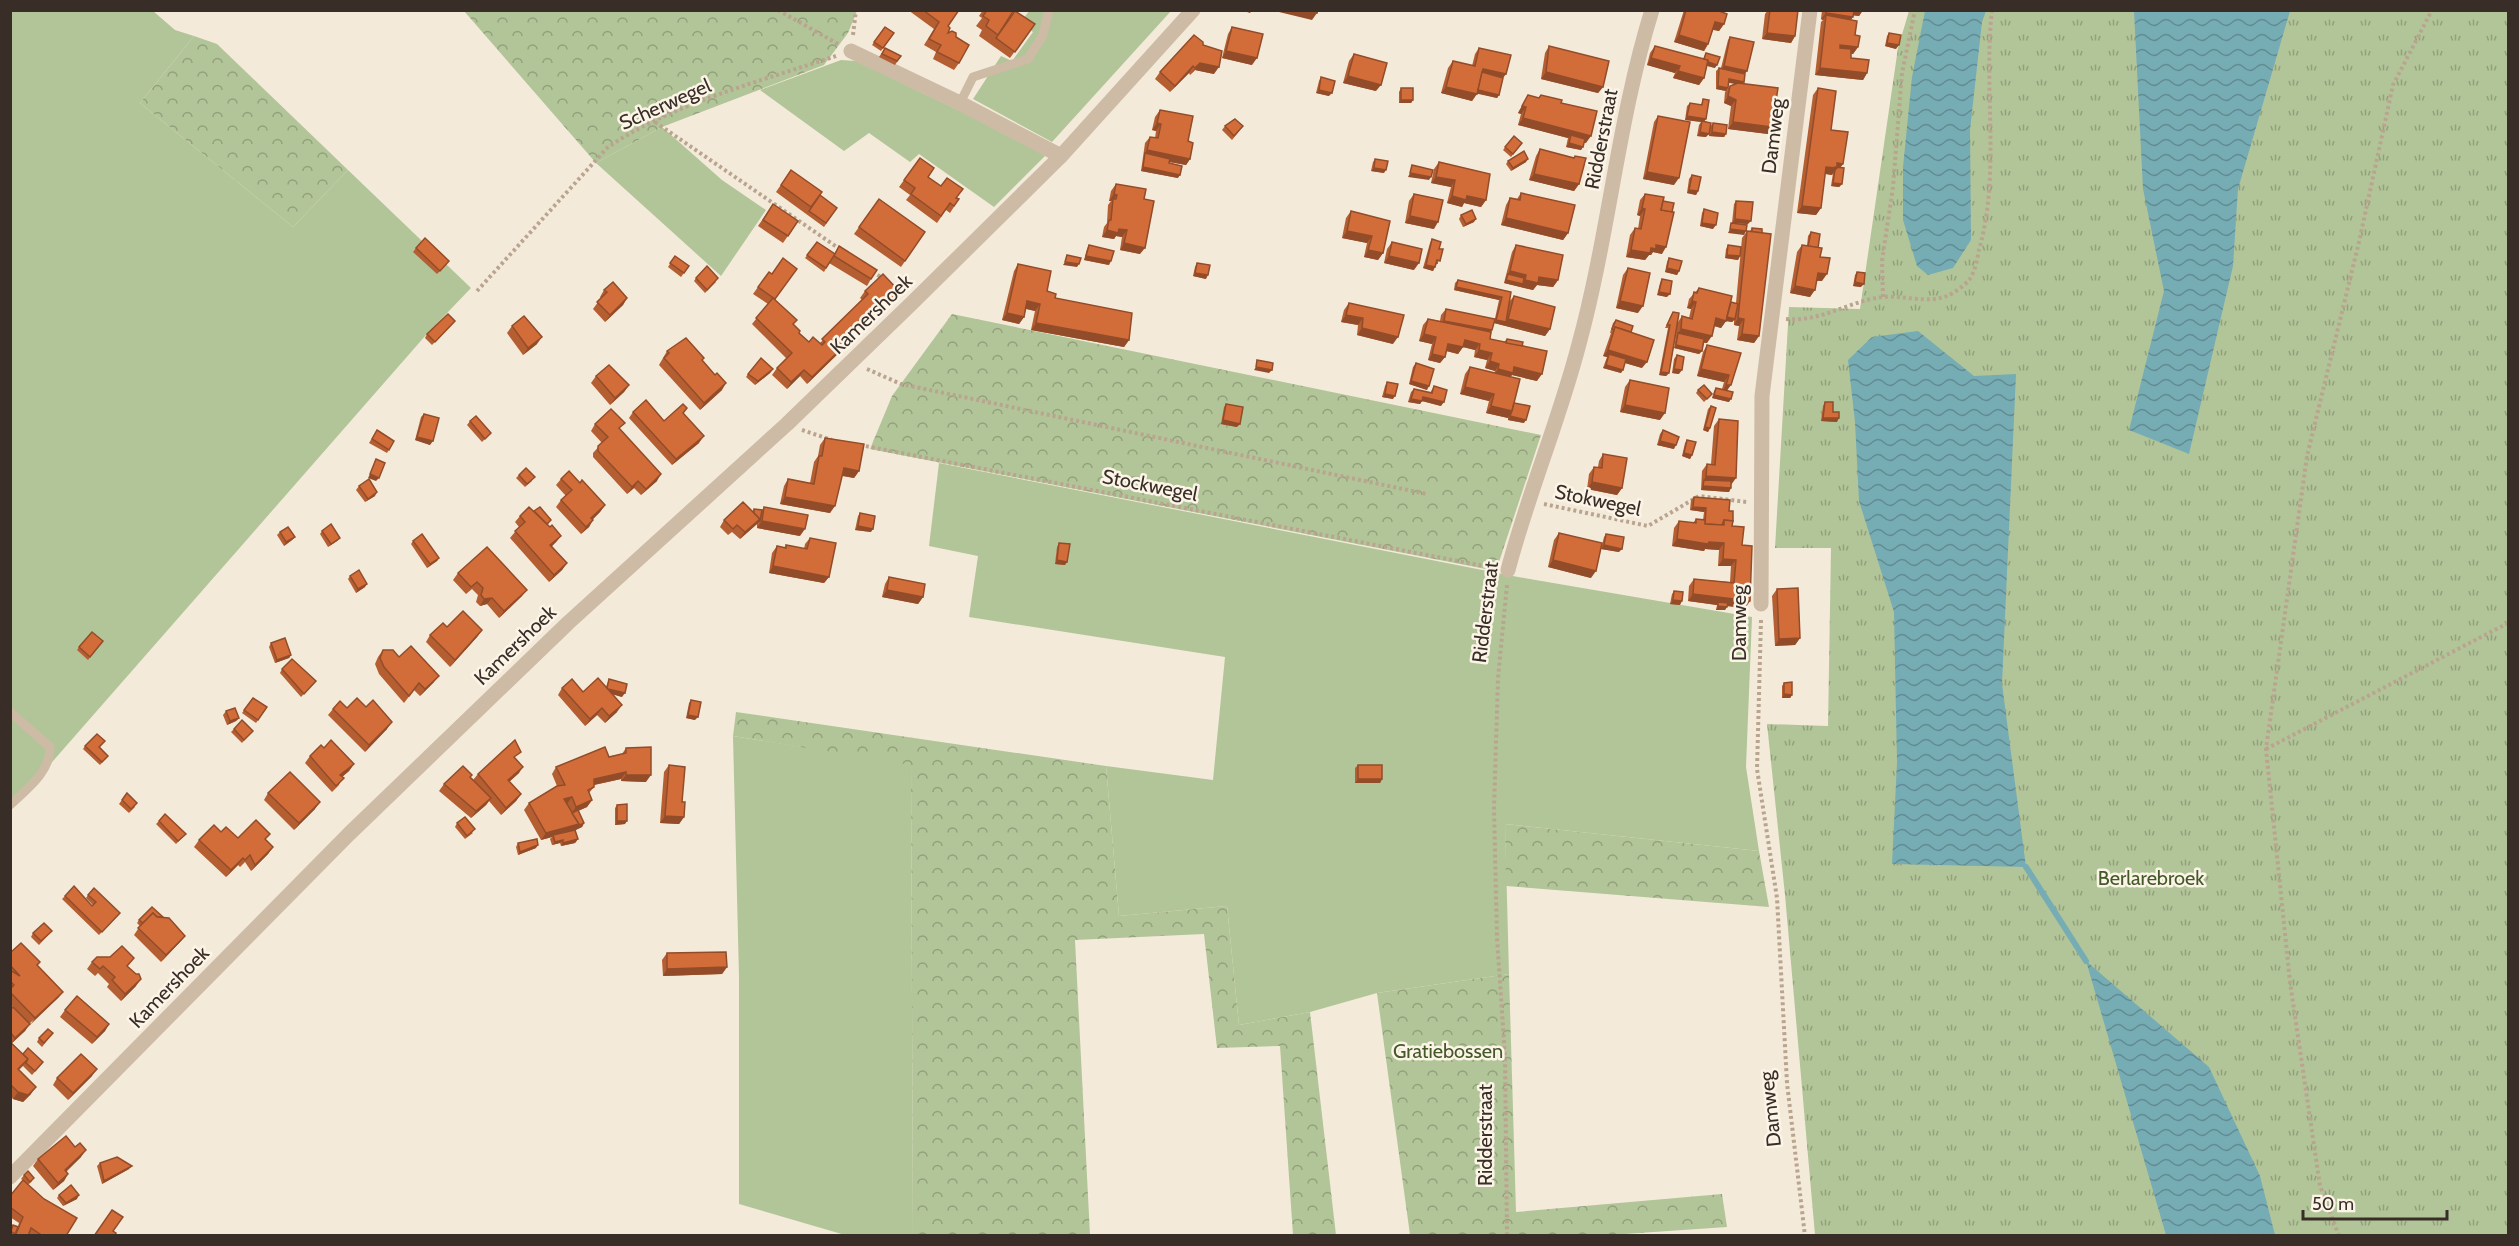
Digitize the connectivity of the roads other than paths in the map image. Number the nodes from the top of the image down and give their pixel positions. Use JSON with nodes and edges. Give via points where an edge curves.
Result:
{"nodes":[{"id":1,"x":1049,"y":10,"type":"edge"},
{"id":2,"x":1193,"y":10,"type":"edge"},
{"id":3,"x":1652,"y":10,"type":"edge"},
{"id":4,"x":1810,"y":10,"type":"edge"},
{"id":5,"x":851,"y":51,"type":"road end"},
{"id":6,"x":960,"y":103,"type":"junction"},
{"id":7,"x":1061,"y":156,"type":"junction"},
{"id":8,"x":1508,"y":570,"type":"road end"},
{"id":9,"x":1761,"y":604,"type":"road end"},
{"id":10,"x":10,"y":712,"type":"edge"},
{"id":11,"x":10,"y":805,"type":"edge"},
{"id":12,"x":14,"y":1167,"type":"edge"}],
"edges":[{"from":1,"to":6,"type":"lane","via":[[1043,35],[1028,59],[973,77]]},
{"from":2,"to":7,"type":"street","name":"Kamershoek"},
{"from":3,"to":8,"type":"street","name":"Ridderstraat","via":[[1636,66],[1579,345]]},
{"from":4,"to":9,"type":"street","name":"Damweg","via":[[1762,396]]},
{"from":5,"to":6,"type":"street"},
{"from":6,"to":7,"type":"street"},
{"from":7,"to":12,"type":"street","name":"Kamershoek","via":[[852,363],[568,623],[349,834]]},
{"from":10,"to":11,"type":"lane","via":[[50,747],[51,759]]}]}
